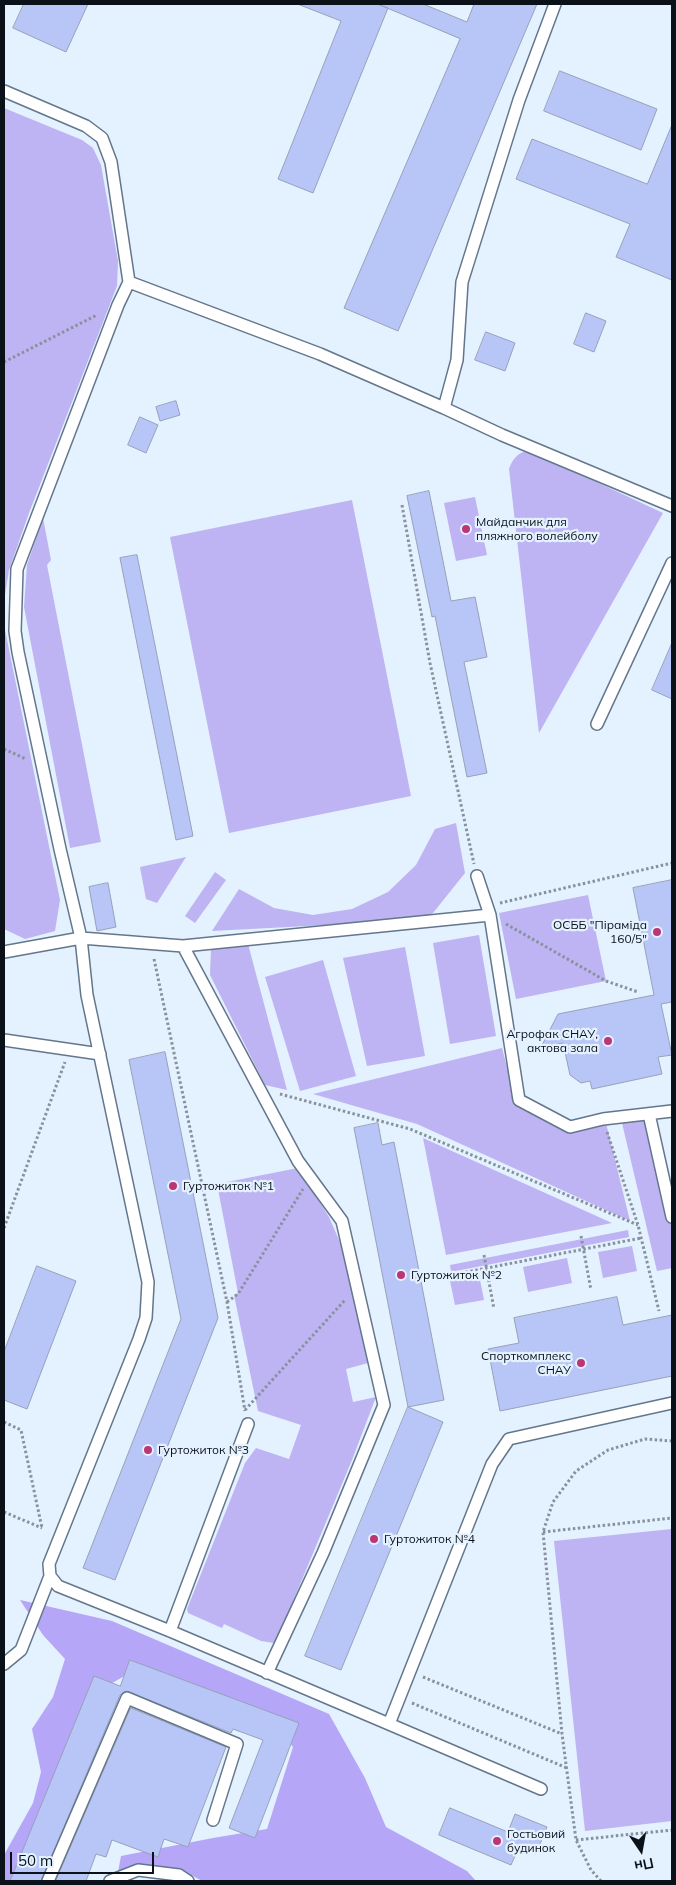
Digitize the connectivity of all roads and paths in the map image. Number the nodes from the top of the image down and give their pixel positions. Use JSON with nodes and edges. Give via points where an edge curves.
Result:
{"nodes":[{"id":1,"x":556,"y":4,"type":"edge"},
{"id":2,"x":4,"y":91,"type":"edge"},
{"id":3,"x":129,"y":282,"type":"junction"},
{"id":4,"x":118,"y":305,"type":"junction"},
{"id":5,"x":4,"y":362,"type":"edge"},
{"id":6,"x":444,"y":408,"type":"junction"},
{"id":7,"x":402,"y":505,"type":"dead end"},
{"id":8,"x":672,"y":506,"type":"edge"},
{"id":9,"x":672,"y":563,"type":"edge"},
{"id":10,"x":597,"y":724,"type":"dead end"},
{"id":11,"x":672,"y":864,"type":"edge"},
{"id":12,"x":477,"y":876,"type":"joint"},
{"id":13,"x":489,"y":911,"type":"junction"},
{"id":14,"x":81,"y":938,"type":"junction"},
{"id":15,"x":151,"y":944,"type":"junction"},
{"id":16,"x":183,"y":946,"type":"junction"},
{"id":17,"x":4,"y":952,"type":"edge"},
{"id":18,"x":638,"y":992,"type":"dead end"},
{"id":19,"x":4,"y":1040,"type":"edge"},
{"id":20,"x":70,"y":1050,"type":"junction"},
{"id":21,"x":100,"y":1054,"type":"junction"},
{"id":22,"x":258,"y":1088,"type":"junction"},
{"id":23,"x":672,"y":1111,"type":"edge"},
{"id":24,"x":649,"y":1114,"type":"junction"},
{"id":25,"x":603,"y":1120,"type":"junction"},
{"id":26,"x":311,"y":1176,"type":"junction"},
{"id":27,"x":672,"y":1217,"type":"edge"},
{"id":28,"x":638,"y":1225,"type":"junction"},
{"id":29,"x":4,"y":1228,"type":"edge"},
{"id":30,"x":581,"y":1236,"type":"dead end"},
{"id":31,"x":641,"y":1238,"type":"junction"},
{"id":32,"x":583,"y":1250,"type":"junction"},
{"id":33,"x":484,"y":1255,"type":"dead end"},
{"id":34,"x":486,"y":1268,"type":"junction"},
{"id":35,"x":441,"y":1277,"type":"dead end"},
{"id":36,"x":357,"y":1286,"type":"junction"},
{"id":37,"x":591,"y":1290,"type":"dead end"},
{"id":38,"x":228,"y":1302,"type":"junction"},
{"id":39,"x":494,"y":1309,"type":"dead end"},
{"id":40,"x":659,"y":1311,"type":"dead end"},
{"id":41,"x":672,"y":1403,"type":"edge"},
{"id":42,"x":245,"y":1410,"type":"junction"},
{"id":43,"x":4,"y":1422,"type":"edge"},
{"id":44,"x":248,"y":1424,"type":"joint"},
{"id":45,"x":672,"y":1441,"type":"edge"},
{"id":46,"x":4,"y":1512,"type":"edge"},
{"id":47,"x":672,"y":1518,"type":"edge"},
{"id":48,"x":42,"y":1528,"type":"junction"},
{"id":49,"x":543,"y":1532,"type":"junction"},
{"id":50,"x":61,"y":1536,"type":"junction"},
{"id":51,"x":50,"y":1576,"type":"junction"},
{"id":52,"x":170,"y":1631,"type":"junction"},
{"id":53,"x":4,"y":1664,"type":"edge"},
{"id":54,"x":411,"y":1672,"type":"junction"},
{"id":55,"x":266,"y":1673,"type":"junction"},
{"id":56,"x":400,"y":1698,"type":"junction"},
{"id":57,"x":389,"y":1724,"type":"junction"},
{"id":58,"x":562,"y":1734,"type":"junction"},
{"id":59,"x":567,"y":1768,"type":"junction"},
{"id":60,"x":541,"y":1789,"type":"dead end"},
{"id":61,"x":212,"y":1820,"type":"dead end"},
{"id":62,"x":672,"y":1830,"type":"edge"},
{"id":63,"x":576,"y":1840,"type":"junction"},
{"id":64,"x":48,"y":1881,"type":"edge"},
{"id":65,"x":110,"y":1881,"type":"edge"},
{"id":66,"x":188,"y":1881,"type":"edge"},
{"id":67,"x":601,"y":1881,"type":"edge"}],
"edges":[{"from":1,"to":6,"type":"lane","via":[[519,100],[462,282],[457,360]]},
{"from":2,"to":3,"type":"lane","via":[[86,126],[102,138],[111,162]]},
{"from":3,"to":4,"type":"lane"},
{"from":3,"to":6,"type":"lane","via":[[320,354]]},
{"from":4,"to":5,"type":"path"},
{"from":4,"to":14,"type":"lane","via":[[17,569],[17,644]]},
{"from":6,"to":8,"type":"lane"},
{"from":7,"to":12,"type":"path","via":[[430,663]]},
{"from":9,"to":10,"type":"lane"},
{"from":11,"to":13,"type":"path"},
{"from":12,"to":13,"type":"lane"},
{"from":13,"to":16,"type":"lane"},
{"from":13,"to":18,"type":"path","via":[[606,981]]},
{"from":13,"to":25,"type":"lane","via":[[519,1100],[570,1127]]},
{"from":14,"to":15,"type":"lane"},
{"from":14,"to":17,"type":"lane"},
{"from":14,"to":21,"type":"lane","via":[[87,995]]},
{"from":15,"to":16,"type":"lane"},
{"from":15,"to":38,"type":"path"},
{"from":16,"to":22,"type":"lane"},
{"from":19,"to":20,"type":"lane"},
{"from":20,"to":21,"type":"lane"},
{"from":20,"to":29,"type":"path"},
{"from":21,"to":50,"type":"lane","via":[[148,1282],[146,1318]]},
{"from":22,"to":26,"type":"lane","via":[[298,1161]]},
{"from":22,"to":28,"type":"path","via":[[410,1129]]},
{"from":23,"to":24,"type":"lane"},
{"from":24,"to":25,"type":"lane"},
{"from":24,"to":27,"type":"lane"},
{"from":25,"to":28,"type":"path"},
{"from":26,"to":36,"type":"lane","via":[[342,1221]]},
{"from":26,"to":38,"type":"path","via":[[238,1294]]},
{"from":28,"to":31,"type":"path"},
{"from":30,"to":32,"type":"path"},
{"from":31,"to":32,"type":"path"},
{"from":31,"to":40,"type":"path"},
{"from":32,"to":34,"type":"path"},
{"from":32,"to":37,"type":"path"},
{"from":33,"to":34,"type":"path"},
{"from":34,"to":35,"type":"path"},
{"from":34,"to":39,"type":"path"},
{"from":36,"to":42,"type":"path"},
{"from":36,"to":55,"type":"lane","via":[[384,1404],[323,1553]]},
{"from":38,"to":42,"type":"path"},
{"from":41,"to":54,"type":"lane","via":[[509,1439],[492,1464]]},
{"from":42,"to":44,"type":"path"},
{"from":43,"to":48,"type":"path","via":[[21,1430]]},
{"from":44,"to":52,"type":"lane"},
{"from":45,"to":49,"type":"path","via":[[645,1439],[608,1450],[576,1471],[553,1502]]},
{"from":46,"to":48,"type":"path"},
{"from":47,"to":49,"type":"path"},
{"from":48,"to":50,"type":"path"},
{"from":49,"to":58,"type":"path"},
{"from":50,"to":51,"type":"lane","via":[[49,1564]]},
{"from":51,"to":52,"type":"lane","via":[[58,1586]]},
{"from":51,"to":53,"type":"lane","via":[[21,1650]]},
{"from":52,"to":55,"type":"lane"},
{"from":54,"to":56,"type":"lane"},
{"from":54,"to":58,"type":"path"},
{"from":55,"to":57,"type":"lane"},
{"from":56,"to":57,"type":"lane"},
{"from":56,"to":59,"type":"path"},
{"from":57,"to":60,"type":"lane"},
{"from":58,"to":59,"type":"path"},
{"from":59,"to":63,"type":"path"},
{"from":61,"to":64,"type":"lane","via":[[237,1744],[127,1698]]},
{"from":62,"to":63,"type":"path"},
{"from":63,"to":67,"type":"path","via":[[591,1870]]},
{"from":65,"to":66,"type":"lane","via":[[138,1870],[179,1875]]}]}
